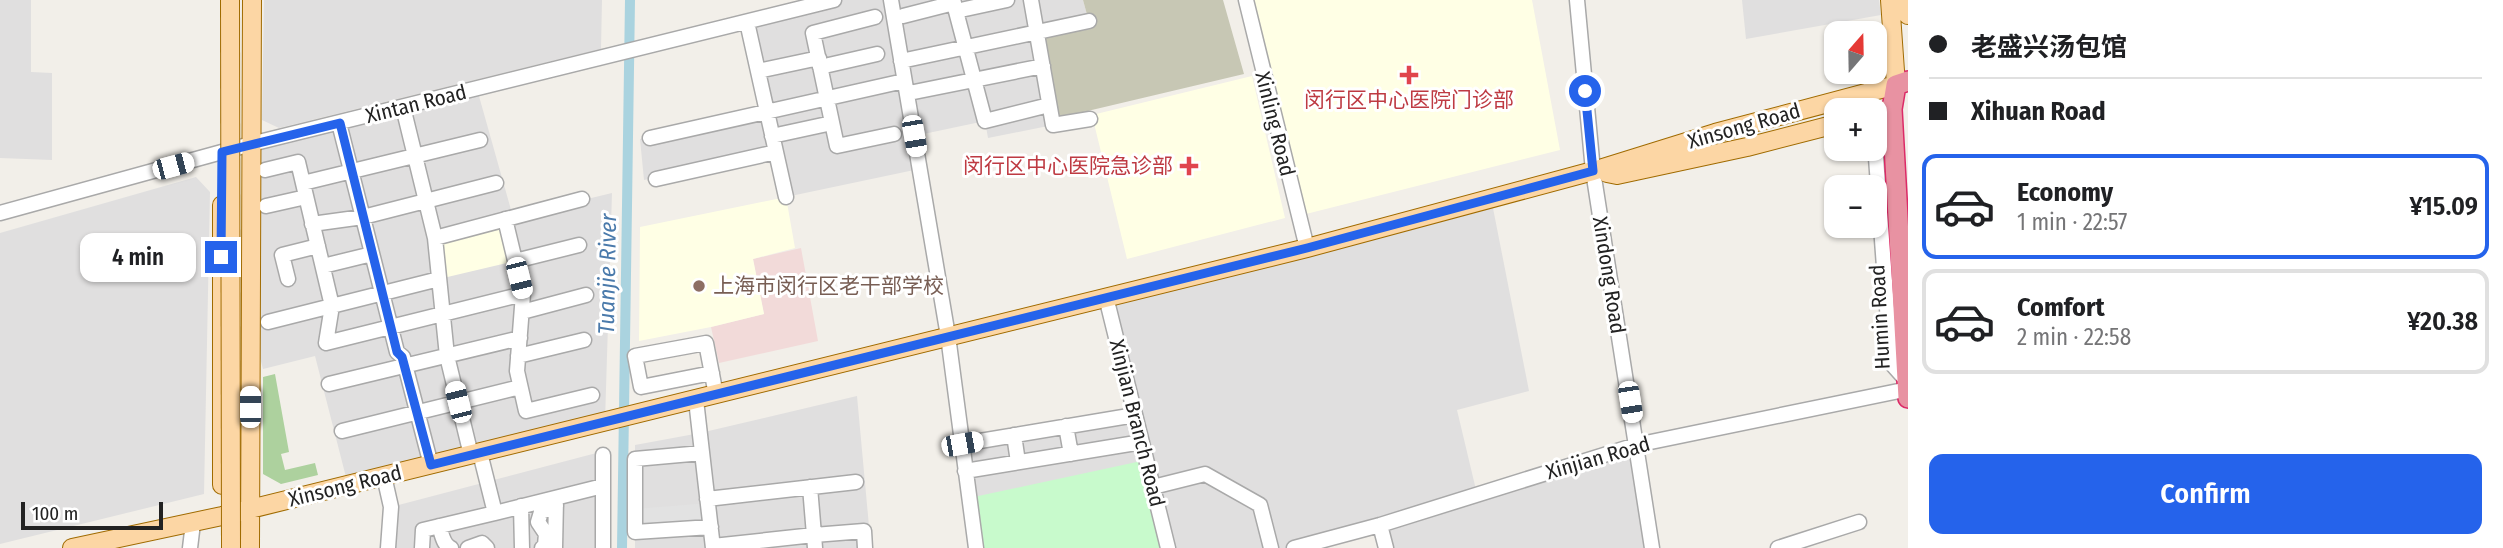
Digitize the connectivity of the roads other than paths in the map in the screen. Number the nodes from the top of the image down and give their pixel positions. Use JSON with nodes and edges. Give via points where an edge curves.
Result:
{"nodes":[{"id":1,"x":222,"y":0,"type":"edge"},
{"id":2,"x":230,"y":0,"type":"edge"},
{"id":3,"x":242,"y":0,"type":"edge"},
{"id":4,"x":252,"y":0,"type":"edge"},
{"id":5,"x":834,"y":0,"type":"edge"},
{"id":6,"x":891,"y":0,"type":"edge"},
{"id":7,"x":1007,"y":0,"type":"edge"},
{"id":8,"x":1031,"y":0,"type":"edge"},
{"id":9,"x":1246,"y":0,"type":"edge"},
{"id":10,"x":1577,"y":0,"type":"edge"},
{"id":11,"x":1890,"y":0,"type":"edge"},
{"id":12,"x":1906,"y":0,"type":"edge"},
{"id":13,"x":954,"y":5,"type":"edge"},
{"id":14,"x":1908,"y":15,"type":"edge"},
{"id":15,"x":903,"y":16,"type":"dead end"},
{"id":16,"x":875,"y":17,"type":"dead end"},
{"id":17,"x":747,"y":22,"type":"junction"},
{"id":18,"x":1089,"y":22,"type":"dead end"},
{"id":19,"x":1037,"y":33,"type":"junction"},
{"id":20,"x":966,"y":48,"type":"junction"},
{"id":21,"x":877,"y":54,"type":"dead end"},
{"id":22,"x":901,"y":61,"type":"junction"},
{"id":23,"x":819,"y":63,"type":"junction"},
{"id":24,"x":1042,"y":66,"type":"junction"},
{"id":25,"x":758,"y":71,"type":"junction"},
{"id":26,"x":974,"y":80,"type":"junction"},
{"id":27,"x":1902,"y":83,"type":"edge"},
{"id":28,"x":909,"y":86,"type":"junction"},
{"id":29,"x":827,"y":98,"type":"junction"},
{"id":30,"x":1049,"y":105,"type":"junction"},
{"id":31,"x":403,"y":107,"type":"junction"},
{"id":32,"x":1892,"y":108,"type":"edge"},
{"id":33,"x":767,"y":112,"type":"junction"},
{"id":34,"x":1090,"y":119,"type":"dead end"},
{"id":35,"x":340,"y":123,"type":"junction"},
{"id":36,"x":832,"y":123,"type":"junction"},
{"id":37,"x":1824,"y":127,"type":"edge"},
{"id":38,"x":894,"y":134,"type":"dead end"},
{"id":39,"x":772,"y":136,"type":"junction"},
{"id":40,"x":650,"y":138,"type":"dead end"},
{"id":41,"x":480,"y":140,"type":"dead end"},
{"id":42,"x":251,"y":144,"type":"junction"},
{"id":43,"x":222,"y":152,"type":"junction"},
{"id":44,"x":776,"y":152,"type":"junction"},
{"id":45,"x":415,"y":156,"type":"junction"},
{"id":46,"x":265,"y":170,"type":"dead end"},
{"id":47,"x":352,"y":171,"type":"junction"},
{"id":48,"x":1593,"y":171,"type":"junction"},
{"id":49,"x":656,"y":178,"type":"dead end"},
{"id":50,"x":496,"y":183,"type":"dead end"},
{"id":51,"x":304,"y":190,"type":"junction"},
{"id":52,"x":786,"y":197,"type":"dead end"},
{"id":53,"x":582,"y":199,"type":"dead end"},
{"id":54,"x":426,"y":201,"type":"junction"},
{"id":55,"x":266,"y":206,"type":"dead end"},
{"id":56,"x":0,"y":213,"type":"edge"},
{"id":57,"x":363,"y":217,"type":"junction"},
{"id":58,"x":505,"y":219,"type":"junction"},
{"id":59,"x":313,"y":223,"type":"junction"},
{"id":60,"x":435,"y":238,"type":"junction"},
{"id":61,"x":579,"y":245,"type":"dead end"},
{"id":62,"x":318,"y":246,"type":"junction"},
{"id":63,"x":1307,"y":248,"type":"junction"},
{"id":64,"x":372,"y":254,"type":"junction"},
{"id":65,"x":515,"y":261,"type":"junction"},
{"id":66,"x":323,"y":267,"type":"junction"},
{"id":67,"x":288,"y":279,"type":"dead end"},
{"id":68,"x":439,"y":279,"type":"junction"},
{"id":69,"x":382,"y":293,"type":"junction"},
{"id":70,"x":523,"y":295,"type":"junction"},
{"id":71,"x":586,"y":295,"type":"dead end"},
{"id":72,"x":1106,"y":297,"type":"junction"},
{"id":73,"x":332,"y":306,"type":"junction"},
{"id":74,"x":522,"y":312,"type":"junction"},
{"id":75,"x":443,"y":314,"type":"junction"},
{"id":76,"x":268,"y":322,"type":"dead end"},
{"id":77,"x":391,"y":327,"type":"junction"},
{"id":78,"x":948,"y":336,"type":"junction"},
{"id":79,"x":520,"y":338,"type":"junction"},
{"id":80,"x":584,"y":340,"type":"dead end"},
{"id":81,"x":447,"y":356,"type":"junction"},
{"id":82,"x":518,"y":356,"type":"junction"},
{"id":83,"x":405,"y":366,"type":"junction"},
{"id":84,"x":712,"y":373,"type":"junction"},
{"id":85,"x":329,"y":384,"type":"dead end"},
{"id":86,"x":520,"y":387,"type":"junction"},
{"id":87,"x":1908,"y":389,"type":"edge"},
{"id":88,"x":592,"y":395,"type":"dead end"},
{"id":89,"x":716,"y":395,"type":"junction"},
{"id":90,"x":696,"y":400,"type":"junction"},
{"id":91,"x":458,"y":402,"type":"junction"},
{"id":92,"x":417,"y":412,"type":"junction"},
{"id":93,"x":1135,"y":415,"type":"junction"},
{"id":94,"x":1066,"y":426,"type":"junction"},
{"id":95,"x":342,"y":431,"type":"dead end"},
{"id":96,"x":1014,"y":435,"type":"junction"},
{"id":97,"x":1142,"y":442,"type":"junction"},
{"id":98,"x":962,"y":444,"type":"junction"},
{"id":99,"x":1636,"y":445,"type":"junction"},
{"id":100,"x":702,"y":453,"type":"junction"},
{"id":101,"x":475,"y":454,"type":"junction"},
{"id":102,"x":1071,"y":454,"type":"junction"},
{"id":103,"x":603,"y":455,"type":"dead end"},
{"id":104,"x":1018,"y":463,"type":"junction"},
{"id":105,"x":431,"y":465,"type":"junction"},
{"id":106,"x":965,"y":471,"type":"junction"},
{"id":107,"x":384,"y":476,"type":"junction"},
{"id":108,"x":856,"y":482,"type":"dead end"},
{"id":109,"x":603,"y":486,"type":"junction"},
{"id":110,"x":1153,"y":487,"type":"junction"},
{"id":111,"x":810,"y":488,"type":"junction"},
{"id":112,"x":707,"y":499,"type":"junction"},
{"id":113,"x":556,"y":502,"type":"junction"},
{"id":114,"x":521,"y":506,"type":"junction"},
{"id":115,"x":250,"y":509,"type":"junction"},
{"id":116,"x":495,"y":513,"type":"junction"},
{"id":117,"x":222,"y":516,"type":"junction"},
{"id":118,"x":1859,"y":522,"type":"dead end"},
{"id":119,"x":193,"y":523,"type":"junction"},
{"id":120,"x":1380,"y":525,"type":"junction"},
{"id":121,"x":439,"y":526,"type":"junction"},
{"id":122,"x":711,"y":527,"type":"junction"},
{"id":123,"x":815,"y":541,"type":"edge"},
{"id":124,"x":713,"y":547,"type":"edge"},
{"id":125,"x":72,"y":548,"type":"edge"},
{"id":126,"x":191,"y":548,"type":"edge"},
{"id":127,"x":222,"y":548,"type":"edge"},
{"id":128,"x":232,"y":548,"type":"edge"},
{"id":129,"x":242,"y":548,"type":"edge"},
{"id":130,"x":250,"y":548,"type":"edge"},
{"id":131,"x":388,"y":548,"type":"edge"},
{"id":132,"x":422,"y":548,"type":"edge"},
{"id":133,"x":452,"y":548,"type":"edge"},
{"id":134,"x":468,"y":548,"type":"edge"},
{"id":135,"x":487,"y":548,"type":"edge"},
{"id":136,"x":523,"y":548,"type":"edge"},
{"id":137,"x":542,"y":548,"type":"edge"},
{"id":138,"x":555,"y":548,"type":"edge"},
{"id":139,"x":603,"y":548,"type":"edge"},
{"id":140,"x":865,"y":548,"type":"edge"},
{"id":141,"x":976,"y":548,"type":"edge"},
{"id":142,"x":1168,"y":548,"type":"edge"},
{"id":143,"x":1271,"y":548,"type":"edge"},
{"id":144,"x":1294,"y":548,"type":"edge"},
{"id":145,"x":1386,"y":548,"type":"edge"},
{"id":146,"x":1652,"y":548,"type":"edge"},
{"id":147,"x":1778,"y":548,"type":"edge"}],
"edges":[{"from":1,"to":43,"type":"main road"},
{"from":2,"to":128,"type":"main road","bridge":true},
{"from":3,"to":129,"type":"main road"},
{"from":4,"to":42,"type":"main road"},
{"from":5,"to":17,"type":"street","name":"Xintan Road"},
{"from":6,"to":22,"type":"street"},
{"from":7,"to":13,"type":"street"},
{"from":8,"to":19,"type":"street"},
{"from":9,"to":63,"type":"street","name":"Xinling Road"},
{"from":10,"to":48,"type":"street","name":"Xindong Road"},
{"from":11,"to":27,"type":"main road"},
{"from":12,"to":14,"type":"main road"},
{"from":13,"to":15,"type":"street"},
{"from":13,"to":20,"type":"street"},
{"from":16,"to":23,"type":"street","via":[[813,33]]},
{"from":17,"to":25,"type":"street"},
{"from":17,"to":31,"type":"street","name":"Xintan Road"},
{"from":18,"to":19,"type":"street"},
{"from":19,"to":20,"type":"street"},
{"from":19,"to":24,"type":"street"},
{"from":20,"to":22,"type":"street"},
{"from":20,"to":26,"type":"street"},
{"from":21,"to":23,"type":"street"},
{"from":22,"to":28,"type":"street"},
{"from":23,"to":25,"type":"street"},
{"from":23,"to":29,"type":"street"},
{"from":24,"to":26,"type":"street"},
{"from":24,"to":30,"type":"street"},
{"from":25,"to":33,"type":"street"},
{"from":26,"to":28,"type":"street"},
{"from":26,"to":30,"type":"street","via":[[985,121]]},
{"from":27,"to":32,"type":"highway","name":"Humin Road"},
{"from":27,"to":48,"type":"main road","name":"Xinsong Road"},
{"from":28,"to":29,"type":"street"},
{"from":28,"to":78,"type":"street"},
{"from":29,"to":33,"type":"street"},
{"from":29,"to":36,"type":"street"},
{"from":30,"to":34,"type":"street","via":[[1053,125]]},
{"from":31,"to":35,"type":"street","name":"Xintan Road"},
{"from":31,"to":45,"type":"street"},
{"from":32,"to":87,"type":"highway","name":"Humin Road"},
{"from":33,"to":39,"type":"street"},
{"from":33,"to":40,"type":"street"},
{"from":35,"to":42,"type":"street","name":"Xintan Road"},
{"from":35,"to":47,"type":"street"},
{"from":36,"to":38,"type":"street","via":[[837,146]]},
{"from":36,"to":39,"type":"street"},
{"from":37,"to":48,"type":"main road","name":"Xinsong Road","via":[[1617,175]]},
{"from":39,"to":44,"type":"street"},
{"from":41,"to":45,"type":"street"},
{"from":42,"to":43,"type":"street","name":"Xintan Road"},
{"from":42,"to":115,"type":"main road"},
{"from":43,"to":56,"type":"street","name":"Xintan Road"},
{"from":43,"to":117,"type":"main road"},
{"from":44,"to":49,"type":"street"},
{"from":44,"to":52,"type":"street"},
{"from":45,"to":47,"type":"street"},
{"from":45,"to":54,"type":"street"},
{"from":46,"to":51,"type":"street","via":[[298,162]]},
{"from":47,"to":51,"type":"street"},
{"from":47,"to":57,"type":"street"},
{"from":48,"to":63,"type":"main road","name":"Xinsong Road"},
{"from":48,"to":99,"type":"street","name":"Xindong Road"},
{"from":50,"to":54,"type":"street"},
{"from":51,"to":55,"type":"street"},
{"from":51,"to":59,"type":"street"},
{"from":53,"to":58,"type":"street"},
{"from":54,"to":57,"type":"street"},
{"from":54,"to":60,"type":"street"},
{"from":57,"to":59,"type":"street"},
{"from":57,"to":64,"type":"street"},
{"from":58,"to":60,"type":"street"},
{"from":58,"to":65,"type":"street"},
{"from":59,"to":62,"type":"street"},
{"from":60,"to":68,"type":"street"},
{"from":61,"to":65,"type":"street"},
{"from":62,"to":66,"type":"street"},
{"from":62,"to":67,"type":"street","via":[[282,255]]},
{"from":63,"to":72,"type":"main road","name":"Xinsong Road"},
{"from":64,"to":66,"type":"street"},
{"from":64,"to":69,"type":"street"},
{"from":65,"to":70,"type":"street"},
{"from":66,"to":73,"type":"street"},
{"from":68,"to":69,"type":"street"},
{"from":68,"to":75,"type":"street"},
{"from":69,"to":73,"type":"street"},
{"from":69,"to":77,"type":"street"},
{"from":70,"to":74,"type":"street"},
{"from":70,"to":75,"type":"street"},
{"from":71,"to":74,"type":"street"},
{"from":72,"to":78,"type":"main road","name":"Xinsong Road"},
{"from":72,"to":93,"type":"street","name":"Xinjian Branch Road"},
{"from":73,"to":76,"type":"street"},
{"from":73,"to":77,"type":"street","via":[[326,343]]},
{"from":74,"to":79,"type":"street"},
{"from":75,"to":77,"type":"street"},
{"from":75,"to":81,"type":"street"},
{"from":77,"to":83,"type":"street"},
{"from":78,"to":89,"type":"main road","name":"Xinsong Road"},
{"from":78,"to":98,"type":"street"},
{"from":79,"to":81,"type":"street"},
{"from":79,"to":82,"type":"street"},
{"from":80,"to":82,"type":"street"},
{"from":81,"to":83,"type":"street"},
{"from":81,"to":91,"type":"street"},
{"from":82,"to":86,"type":"street"},
{"from":83,"to":85,"type":"street"},
{"from":83,"to":92,"type":"street"},
{"from":84,"to":84,"type":"street","via":[[706,343],[635,356],[641,387]]},
{"from":84,"to":89,"type":"street"},
{"from":86,"to":88,"type":"street","via":[[526,411]]},
{"from":86,"to":91,"type":"street"},
{"from":87,"to":99,"type":"street","name":"Xinjian Road"},
{"from":89,"to":90,"type":"main road","name":"Xinsong Road"},
{"from":90,"to":100,"type":"street"},
{"from":90,"to":101,"type":"main road","name":"Xinsong Road"},
{"from":91,"to":92,"type":"street"},
{"from":91,"to":101,"type":"street"},
{"from":92,"to":95,"type":"street"},
{"from":92,"to":105,"type":"street"},
{"from":93,"to":94,"type":"street"},
{"from":93,"to":97,"type":"street","name":"Xinjian Branch Road"},
{"from":94,"to":96,"type":"street"},
{"from":94,"to":102,"type":"street"},
{"from":96,"to":98,"type":"street"},
{"from":96,"to":104,"type":"street"},
{"from":97,"to":102,"type":"street"},
{"from":97,"to":110,"type":"street","name":"Xinjian Branch Road"},
{"from":98,"to":106,"type":"street"},
{"from":99,"to":120,"type":"street","name":"Xinjian Road"},
{"from":99,"to":146,"type":"street","name":"Xindong Road"},
{"from":100,"to":112,"type":"street"},
{"from":100,"to":122,"type":"street","via":[[635,459],[635,532]]},
{"from":101,"to":105,"type":"main road","name":"Xinsong Road"},
{"from":101,"to":116,"type":"street"},
{"from":102,"to":104,"type":"street"},
{"from":103,"to":109,"type":"street"},
{"from":104,"to":106,"type":"street"},
{"from":105,"to":107,"type":"main road","name":"Xinsong Road"},
{"from":106,"to":141,"type":"street"},
{"from":107,"to":115,"type":"main road","name":"Xinsong Road"},
{"from":107,"to":131,"type":"street","via":[[391,507]]},
{"from":108,"to":111,"type":"street"},
{"from":109,"to":113,"type":"street"},
{"from":109,"to":139,"type":"street"},
{"from":110,"to":142,"type":"street","name":"Xinjian Branch Road"},
{"from":110,"to":143,"type":"street","via":[[1205,474],[1261,505]]},
{"from":111,"to":112,"type":"street"},
{"from":111,"to":123,"type":"street"},
{"from":112,"to":122,"type":"street"},
{"from":113,"to":114,"type":"street"},
{"from":113,"to":137,"type":"street","via":[[541,512]]},
{"from":113,"to":138,"type":"street"},
{"from":114,"to":116,"type":"street"},
{"from":114,"to":136,"type":"street"},
{"from":115,"to":117,"type":"main road","name":"Xinsong Road"},
{"from":115,"to":130,"type":"main road"},
{"from":116,"to":121,"type":"street"},
{"from":117,"to":119,"type":"main road","name":"Xinsong Road"},
{"from":117,"to":127,"type":"main road"},
{"from":118,"to":147,"type":"street"},
{"from":119,"to":125,"type":"main road","name":"Xinsong Road"},
{"from":119,"to":126,"type":"street"},
{"from":120,"to":144,"type":"street","name":"Xinjian Road"},
{"from":120,"to":145,"type":"street"},
{"from":121,"to":132,"type":"street","via":[[423,530]]},
{"from":121,"to":133,"type":"street","via":[[443,540]]},
{"from":122,"to":124,"type":"street"},
{"from":123,"to":124,"type":"street"},
{"from":123,"to":140,"type":"street","via":[[864,531]]},
{"from":134,"to":135,"type":"street","via":[[482,543]]}]}
